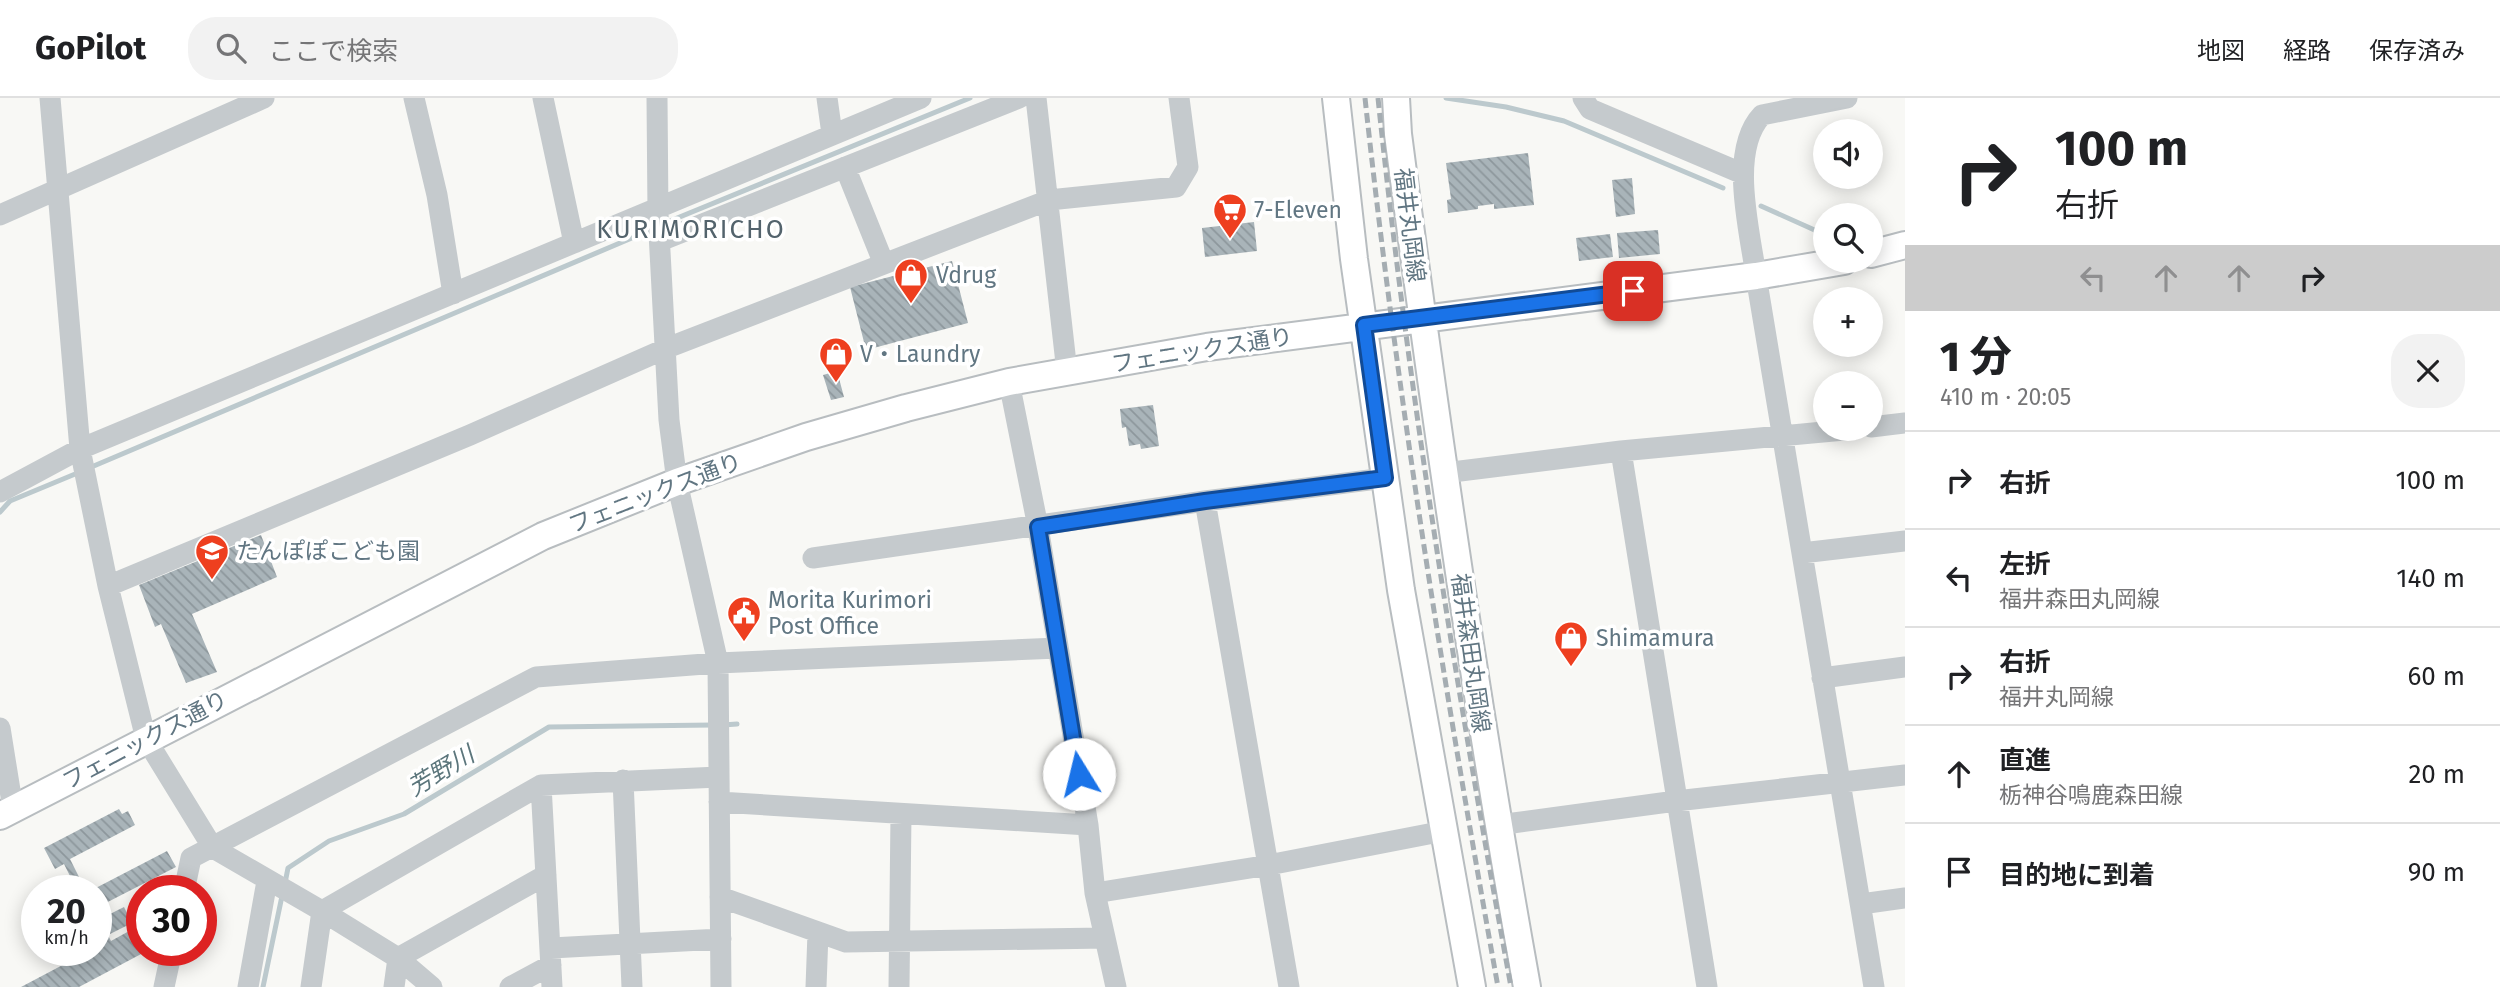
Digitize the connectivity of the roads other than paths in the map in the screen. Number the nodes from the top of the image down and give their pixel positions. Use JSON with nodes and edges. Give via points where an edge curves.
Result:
{"nodes":[{"id":1,"x":50,"y":98,"type":"edge"},
{"id":2,"x":264,"y":98,"type":"edge"},
{"id":3,"x":414,"y":98,"type":"edge"},
{"id":4,"x":543,"y":98,"type":"edge"},
{"id":5,"x":657,"y":98,"type":"edge"},
{"id":6,"x":827,"y":98,"type":"edge"},
{"id":7,"x":921,"y":98,"type":"edge"},
{"id":8,"x":1018,"y":98,"type":"edge"},
{"id":9,"x":1036,"y":98,"type":"edge"},
{"id":10,"x":1180,"y":98,"type":"edge"},
{"id":11,"x":1336,"y":98,"type":"edge"},
{"id":12,"x":1396,"y":98,"type":"edge"},
{"id":13,"x":1583,"y":98,"type":"edge"},
{"id":14,"x":1847,"y":98,"type":"edge"},
{"id":15,"x":832,"y":134,"type":"junction"},
{"id":16,"x":845,"y":167,"type":"junction"},
{"id":17,"x":1741,"y":173,"type":"junction"},
{"id":18,"x":57,"y":190,"type":"junction"},
{"id":19,"x":1049,"y":200,"type":"junction"},
{"id":20,"x":659,"y":210,"type":"junction"},
{"id":21,"x":0,"y":215,"type":"edge"},
{"id":22,"x":660,"y":241,"type":"junction"},
{"id":23,"x":574,"y":243,"type":"junction"},
{"id":24,"x":1905,"y":245,"type":"edge"},
{"id":25,"x":1883,"y":251,"type":"edge"},
{"id":26,"x":884,"y":264,"type":"junction"},
{"id":27,"x":1813,"y":266,"type":"edge"},
{"id":28,"x":1756,"y":276,"type":"junction"},
{"id":29,"x":453,"y":294,"type":"junction"},
{"id":30,"x":1422,"y":318,"type":"junction"},
{"id":31,"x":1364,"y":325,"type":"junction"},
{"id":32,"x":667,"y":348,"type":"junction"},
{"id":33,"x":1067,"y":372,"type":"junction"},
{"id":34,"x":1009,"y":382,"type":"junction"},
{"id":35,"x":1905,"y":423,"type":"edge"},
{"id":36,"x":1883,"y":426,"type":"edge"},
{"id":37,"x":1813,"y":434,"type":"edge"},
{"id":38,"x":1783,"y":437,"type":"junction"},
{"id":39,"x":80,"y":449,"type":"junction"},
{"id":40,"x":1621,"y":451,"type":"junction"},
{"id":41,"x":1444,"y":473,"type":"junction"},
{"id":42,"x":1385,"y":478,"type":"junction"},
{"id":43,"x":677,"y":481,"type":"junction"},
{"id":44,"x":0,"y":492,"type":"edge"},
{"id":45,"x":1205,"y":501,"type":"junction"},
{"id":46,"x":1038,"y":527,"type":"junction"},
{"id":47,"x":1905,"y":541,"type":"edge"},
{"id":48,"x":1802,"y":553,"type":"junction"},
{"id":49,"x":813,"y":558,"type":"dead end"},
{"id":50,"x":108,"y":586,"type":"junction"},
{"id":51,"x":1058,"y":648,"type":"junction"},
{"id":52,"x":718,"y":663,"type":"junction"},
{"id":53,"x":1905,"y":667,"type":"edge"},
{"id":54,"x":1822,"y":678,"type":"junction"},
{"id":55,"x":0,"y":728,"type":"edge"},
{"id":56,"x":146,"y":739,"type":"junction"},
{"id":57,"x":1905,"y":775,"type":"edge"},
{"id":58,"x":719,"y":777,"type":"junction"},
{"id":59,"x":623,"y":780,"type":"junction"},
{"id":60,"x":1841,"y":783,"type":"junction"},
{"id":61,"x":541,"y":785,"type":"junction"},
{"id":62,"x":1676,"y":801,"type":"junction"},
{"id":63,"x":719,"y":802,"type":"junction"},
{"id":64,"x":7,"y":813,"type":"edge"},
{"id":65,"x":901,"y":814,"type":"junction"},
{"id":66,"x":1087,"y":825,"type":"junction"},
{"id":67,"x":1498,"y":825,"type":"junction"},
{"id":68,"x":1444,"y":831,"type":"junction"},
{"id":69,"x":213,"y":848,"type":"junction"},
{"id":70,"x":1269,"y":865,"type":"junction"},
{"id":71,"x":187,"y":875,"type":"edge"},
{"id":72,"x":547,"y":875,"type":"junction"},
{"id":73,"x":267,"y":881,"type":"junction"},
{"id":74,"x":1096,"y":893,"type":"junction"},
{"id":75,"x":720,"y":897,"type":"junction"},
{"id":76,"x":1905,"y":898,"type":"edge"},
{"id":77,"x":1861,"y":904,"type":"junction"},
{"id":78,"x":322,"y":911,"type":"junction"},
{"id":79,"x":818,"y":933,"type":"junction"},
{"id":80,"x":1105,"y":938,"type":"junction"},
{"id":81,"x":721,"y":939,"type":"junction"},
{"id":82,"x":900,"y":942,"type":"junction"},
{"id":83,"x":630,"y":944,"type":"junction"},
{"id":84,"x":551,"y":956,"type":"junction"},
{"id":85,"x":398,"y":958,"type":"junction"},
{"id":86,"x":169,"y":966,"type":"edge"},
{"id":87,"x":164,"y":987,"type":"edge"},
{"id":88,"x":248,"y":987,"type":"edge"},
{"id":89,"x":311,"y":987,"type":"edge"},
{"id":90,"x":394,"y":987,"type":"edge"},
{"id":91,"x":432,"y":987,"type":"edge"},
{"id":92,"x":510,"y":987,"type":"edge"},
{"id":93,"x":552,"y":987,"type":"edge"},
{"id":94,"x":632,"y":987,"type":"edge"},
{"id":95,"x":721,"y":987,"type":"edge"},
{"id":96,"x":816,"y":987,"type":"edge"},
{"id":97,"x":899,"y":987,"type":"edge"},
{"id":98,"x":1116,"y":987,"type":"edge"},
{"id":99,"x":1289,"y":987,"type":"edge"},
{"id":100,"x":1472,"y":987,"type":"edge"},
{"id":101,"x":1527,"y":987,"type":"edge"},
{"id":102,"x":1707,"y":987,"type":"edge"},
{"id":103,"x":1874,"y":987,"type":"edge"}],
"edges":[{"from":1,"to":18,"type":"street"},
{"from":2,"to":18,"type":"street"},
{"from":3,"to":29,"type":"street","via":[[437,195]]},
{"from":4,"to":23,"type":"street"},
{"from":5,"to":20,"type":"street"},
{"from":6,"to":15,"type":"street"},
{"from":7,"to":15,"type":"street"},
{"from":8,"to":16,"type":"street"},
{"from":9,"to":19,"type":"street"},
{"from":10,"to":19,"type":"street","via":[[1188,167],[1176,187]]},
{"from":11,"to":31,"type":"main road"},
{"from":12,"to":30,"type":"main road","name":"福井丸岡線"},
{"from":13,"to":17,"type":"street","via":[[1590,109]]},
{"from":14,"to":17,"type":"street","via":[[1762,115],[1753,125]]},
{"from":15,"to":20,"type":"street"},
{"from":16,"to":22,"type":"street"},
{"from":16,"to":26,"type":"street"},
{"from":17,"to":28,"type":"street"},
{"from":18,"to":21,"type":"street"},
{"from":18,"to":39,"type":"street"},
{"from":19,"to":26,"type":"street"},
{"from":19,"to":33,"type":"street"},
{"from":20,"to":22,"type":"street"},
{"from":20,"to":23,"type":"street"},
{"from":22,"to":32,"type":"street"},
{"from":23,"to":29,"type":"street"},
{"from":24,"to":25,"type":"main road"},
{"from":26,"to":32,"type":"street"},
{"from":27,"to":28,"type":"main road"},
{"from":28,"to":30,"type":"main road"},
{"from":28,"to":38,"type":"street"},
{"from":29,"to":39,"type":"street"},
{"from":30,"to":31,"type":"main road"},
{"from":30,"to":41,"type":"main road","name":"福井森田丸岡線"},
{"from":31,"to":33,"type":"main road","name":"フェニックス通り"},
{"from":31,"to":42,"type":"main road"},
{"from":32,"to":43,"type":"street","via":[[668,420]]},
{"from":32,"to":50,"type":"street"},
{"from":33,"to":34,"type":"main road","name":"フェニックス通り"},
{"from":34,"to":43,"type":"main road","name":"フェニックス通り","via":[[806,437]]},
{"from":34,"to":46,"type":"street"},
{"from":35,"to":36,"type":"street"},
{"from":37,"to":38,"type":"street"},
{"from":38,"to":40,"type":"street"},
{"from":38,"to":48,"type":"street"},
{"from":39,"to":44,"type":"street"},
{"from":39,"to":50,"type":"street"},
{"from":40,"to":41,"type":"street"},
{"from":40,"to":62,"type":"street"},
{"from":41,"to":67,"type":"main road","name":"福井森田丸岡線"},
{"from":42,"to":45,"type":"street"},
{"from":42,"to":68,"type":"main road"},
{"from":43,"to":52,"type":"street"},
{"from":43,"to":56,"type":"main road","name":"フェニックス通り","via":[[543,536]]},
{"from":45,"to":46,"type":"street"},
{"from":45,"to":70,"type":"street"},
{"from":46,"to":49,"type":"street"},
{"from":46,"to":51,"type":"street"},
{"from":47,"to":48,"type":"street"},
{"from":48,"to":54,"type":"street"},
{"from":50,"to":56,"type":"street"},
{"from":51,"to":52,"type":"street"},
{"from":51,"to":66,"type":"street"},
{"from":52,"to":58,"type":"street"},
{"from":52,"to":69,"type":"street","via":[[536,677]]},
{"from":53,"to":54,"type":"street"},
{"from":54,"to":60,"type":"street"},
{"from":55,"to":64,"type":"street"},
{"from":56,"to":64,"type":"main road","name":"フェニックス通り"},
{"from":56,"to":69,"type":"street"},
{"from":57,"to":60,"type":"street"},
{"from":58,"to":59,"type":"street"},
{"from":58,"to":63,"type":"street"},
{"from":59,"to":61,"type":"street"},
{"from":59,"to":83,"type":"street"},
{"from":60,"to":62,"type":"street"},
{"from":60,"to":77,"type":"street"},
{"from":61,"to":72,"type":"street"},
{"from":61,"to":78,"type":"street"},
{"from":62,"to":67,"type":"street"},
{"from":62,"to":102,"type":"street"},
{"from":63,"to":65,"type":"street"},
{"from":63,"to":75,"type":"street"},
{"from":65,"to":66,"type":"street"},
{"from":65,"to":82,"type":"street"},
{"from":66,"to":74,"type":"street"},
{"from":67,"to":101,"type":"main road","name":"福井森田丸岡線"},
{"from":68,"to":70,"type":"street"},
{"from":68,"to":100,"type":"main road"},
{"from":69,"to":71,"type":"street","via":[[191,858]]},
{"from":69,"to":73,"type":"street"},
{"from":70,"to":74,"type":"street"},
{"from":70,"to":99,"type":"street"},
{"from":72,"to":84,"type":"street"},
{"from":72,"to":85,"type":"street"},
{"from":73,"to":78,"type":"street"},
{"from":73,"to":88,"type":"street"},
{"from":74,"to":80,"type":"street"},
{"from":75,"to":79,"type":"street"},
{"from":75,"to":81,"type":"street"},
{"from":76,"to":77,"type":"street"},
{"from":77,"to":103,"type":"street"},
{"from":78,"to":85,"type":"street"},
{"from":78,"to":89,"type":"street"},
{"from":79,"to":82,"type":"street","via":[[846,942]]},
{"from":79,"to":96,"type":"street"},
{"from":80,"to":82,"type":"street"},
{"from":80,"to":98,"type":"street"},
{"from":81,"to":83,"type":"street"},
{"from":81,"to":95,"type":"street"},
{"from":82,"to":97,"type":"street"},
{"from":83,"to":84,"type":"street"},
{"from":83,"to":94,"type":"street"},
{"from":84,"to":92,"type":"street"},
{"from":84,"to":93,"type":"street"},
{"from":85,"to":90,"type":"street"},
{"from":85,"to":91,"type":"street"},
{"from":86,"to":87,"type":"street"}]}
